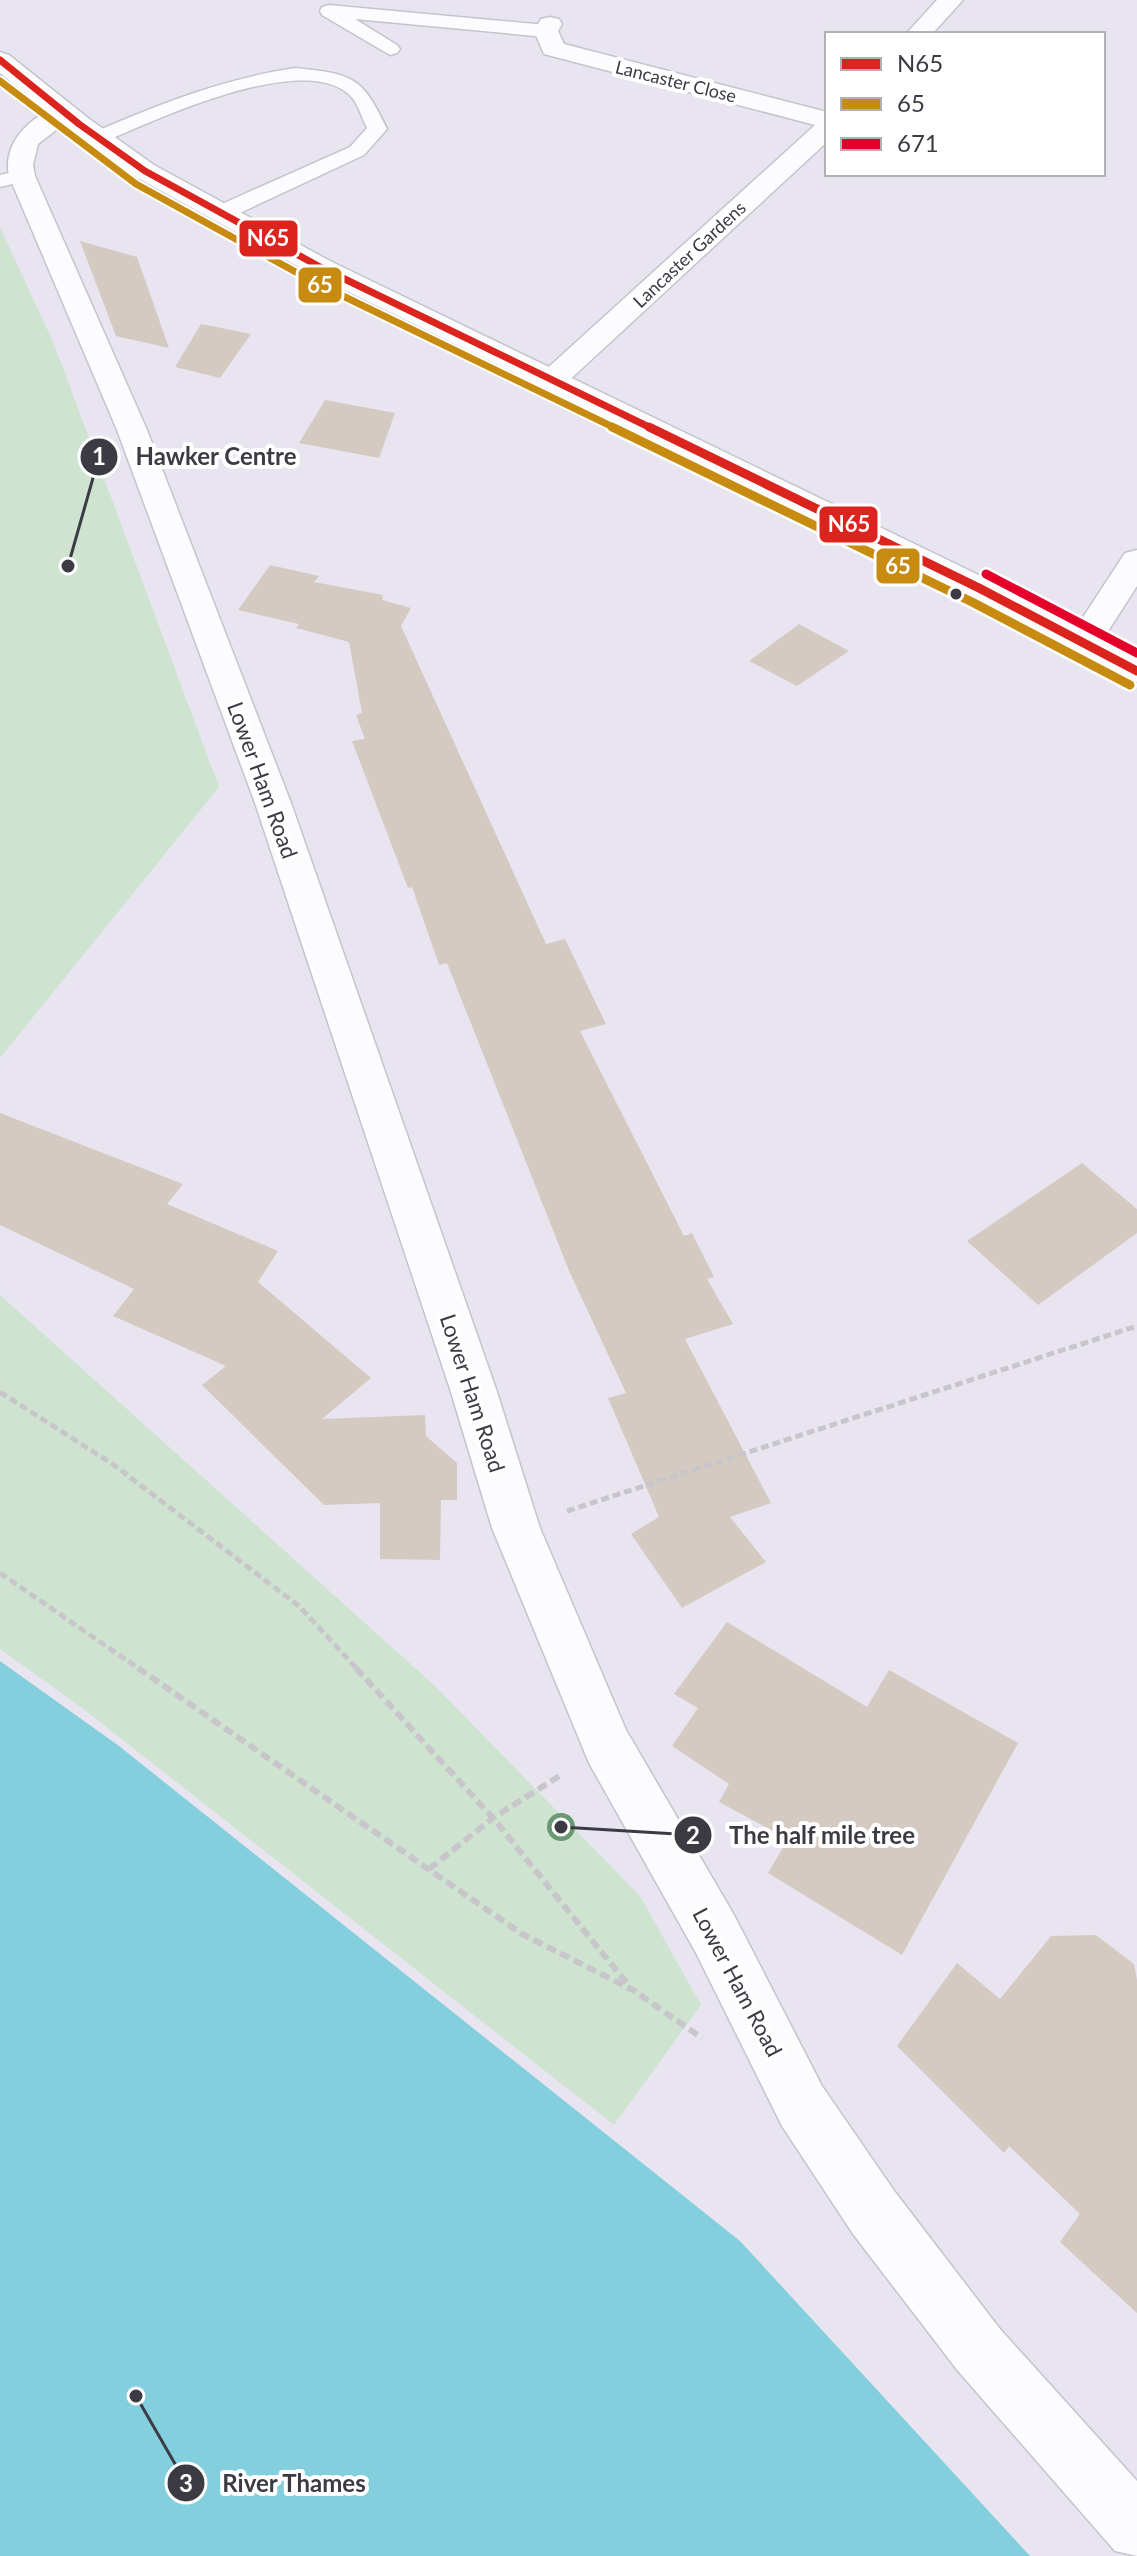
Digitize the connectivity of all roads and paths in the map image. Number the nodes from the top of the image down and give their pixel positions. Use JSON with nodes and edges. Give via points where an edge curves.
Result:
{"nodes":[{"id":1,"x":951,"y":0,"type":"edge"},
{"id":2,"x":332,"y":6,"type":"edge"},
{"id":3,"x":548,"y":27,"type":"joint"},
{"id":4,"x":920,"y":32,"type":"edge"},
{"id":5,"x":390,"y":49,"type":"dead end"},
{"id":6,"x":0,"y":60,"type":"edge"},
{"id":7,"x":825,"y":119,"type":"edge"},
{"id":8,"x":81,"y":125,"type":"junction"},
{"id":9,"x":825,"y":130,"type":"edge"},
{"id":10,"x":16,"y":168,"type":"edge"},
{"id":11,"x":221,"y":213,"type":"junction"},
{"id":12,"x":552,"y":380,"type":"junction"},
{"id":13,"x":1137,"y":560,"type":"edge"},
{"id":14,"x":1084,"y":642,"type":"junction"},
{"id":15,"x":1137,"y":671,"type":"edge"},
{"id":16,"x":1137,"y":1326,"type":"edge"},
{"id":17,"x":0,"y":1392,"type":"edge"},
{"id":18,"x":516,"y":1528,"type":"junction"},
{"id":19,"x":0,"y":1573,"type":"edge"},
{"id":20,"x":607,"y":1746,"type":"junction"},
{"id":21,"x":493,"y":1818,"type":"junction"},
{"id":22,"x":429,"y":1869,"type":"junction"},
{"id":23,"x":1137,"y":2529,"type":"edge"}],
"edges":[{"from":1,"to":4,"type":"street"},
{"from":2,"to":3,"type":"lane"},
{"from":2,"to":5,"type":"lane"},
{"from":3,"to":7,"type":"street","name":"Lancaster Close","via":[[553,49]]},
{"from":6,"to":8,"type":"street"},
{"from":8,"to":10,"type":"street","name":"Lower Ham Road","via":[[41,144]]},
{"from":8,"to":11,"type":"street","via":[[145,171]]},
{"from":8,"to":11,"type":"lane","via":[[284,73],[327,77],[359,91],[373,109],[377,129],[357,151]]},
{"from":9,"to":12,"type":"street","name":"Lancaster Gardens"},
{"from":10,"to":18,"type":"street","name":"Lower Ham Road","via":[[132,430],[273,803]]},
{"from":11,"to":12,"type":"street"},
{"from":12,"to":14,"type":"street"},
{"from":13,"to":14,"type":"street"},
{"from":14,"to":15,"type":"street"},
{"from":16,"to":18,"type":"path"},
{"from":17,"to":21,"type":"path","via":[[114,1465],[299,1606]]},
{"from":18,"to":20,"type":"street","name":"Lower Ham Road"},
{"from":19,"to":22,"type":"path"},
{"from":20,"to":21,"type":"path"},
{"from":20,"to":23,"type":"street","name":"Lower Ham Road","via":[[715,1934],[802,2106],[874,2213],[979,2350]]},
{"from":21,"to":22,"type":"path"},
{"from":21,"to":22,"type":"path","via":[[633,1990],[522,1934]]}]}
